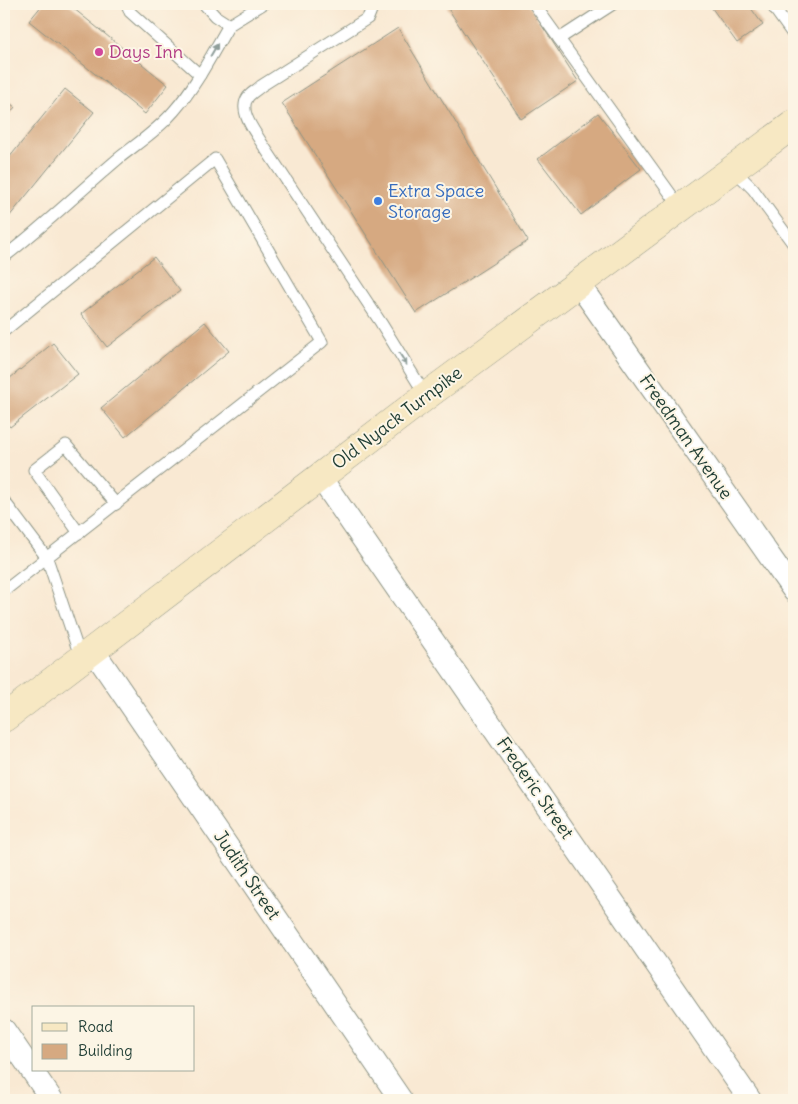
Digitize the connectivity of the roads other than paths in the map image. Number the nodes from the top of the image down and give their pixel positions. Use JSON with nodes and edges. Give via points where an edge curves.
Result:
{"nodes":[{"id":1,"x":127,"y":4,"type":"edge"},
{"id":2,"x":204,"y":4,"type":"edge"},
{"id":3,"x":263,"y":4,"type":"edge"},
{"id":4,"x":371,"y":4,"type":"edge"},
{"id":5,"x":534,"y":4,"type":"edge"},
{"id":6,"x":613,"y":4,"type":"edge"},
{"id":7,"x":771,"y":4,"type":"edge"},
{"id":8,"x":229,"y":25,"type":"junction"},
{"id":9,"x":794,"y":36,"type":"edge"},
{"id":10,"x":559,"y":39,"type":"junction"},
{"id":11,"x":200,"y":76,"type":"junction"},
{"id":12,"x":794,"y":124,"type":"edge"},
{"id":13,"x":733,"y":169,"type":"junction"},
{"id":14,"x":680,"y":207,"type":"junction"},
{"id":15,"x":794,"y":246,"type":"edge"},
{"id":16,"x":4,"y":258,"type":"edge"},
{"id":17,"x":578,"y":282,"type":"junction"},
{"id":18,"x":4,"y":331,"type":"edge"},
{"id":19,"x":426,"y":396,"type":"junction"},
{"id":20,"x":320,"y":477,"type":"junction"},
{"id":21,"x":4,"y":501,"type":"edge"},
{"id":22,"x":116,"y":504,"type":"junction"},
{"id":23,"x":79,"y":533,"type":"junction"},
{"id":24,"x":47,"y":558,"type":"junction"},
{"id":25,"x":4,"y":591,"type":"edge"},
{"id":26,"x":794,"y":591,"type":"edge"},
{"id":27,"x":87,"y":654,"type":"junction"},
{"id":28,"x":4,"y":718,"type":"edge"},
{"id":29,"x":4,"y":1030,"type":"edge"},
{"id":30,"x":32,"y":1071,"type":"edge"},
{"id":31,"x":33,"y":1072,"type":"edge"},
{"id":32,"x":52,"y":1100,"type":"edge"},
{"id":33,"x":400,"y":1100,"type":"edge"},
{"id":34,"x":750,"y":1100,"type":"edge"}],
"edges":[{"from":1,"to":11,"type":"lane","via":[[130,12]]},
{"from":2,"to":8,"type":"lane"},
{"from":3,"to":8,"type":"lane"},
{"from":4,"to":19,"type":"lane","one_way":true,"via":[[368,18],[261,86],[248,97],[244,106],[261,142]]},
{"from":5,"to":10,"type":"lane"},
{"from":6,"to":10,"type":"lane"},
{"from":7,"to":9,"type":"lane"},
{"from":11,"to":8,"type":"lane","one_way":true},
{"from":10,"to":14,"type":"lane"},
{"from":11,"to":16,"type":"lane","via":[[160,127],[119,158]]},
{"from":12,"to":13,"type":"street","name":"Old Nyack Turnpike"},
{"from":13,"to":14,"type":"street","name":"Old Nyack Turnpike"},
{"from":13,"to":15,"type":"lane","via":[[753,189]]},
{"from":14,"to":17,"type":"street","name":"Old Nyack Turnpike"},
{"from":17,"to":19,"type":"street","name":"Old Nyack Turnpike"},
{"from":17,"to":26,"type":"street","name":"Freedman Avenue"},
{"from":18,"to":22,"type":"lane","via":[[215,159],[322,342]]},
{"from":19,"to":20,"type":"street","name":"Old Nyack Turnpike"},
{"from":20,"to":27,"type":"street","name":"Old Nyack Turnpike"},
{"from":20,"to":34,"type":"street","name":"Frederic Street"},
{"from":21,"to":24,"type":"lane"},
{"from":22,"to":23,"type":"lane"},
{"from":22,"to":23,"type":"lane","via":[[66,445],[34,470]]},
{"from":23,"to":24,"type":"lane"},
{"from":24,"to":25,"type":"lane"},
{"from":24,"to":27,"type":"lane"},
{"from":27,"to":28,"type":"street","name":"Old Nyack Turnpike"},
{"from":27,"to":33,"type":"street","name":"Judith Street"},
{"from":29,"to":30,"type":"street"},
{"from":31,"to":32,"type":"street"}]}
